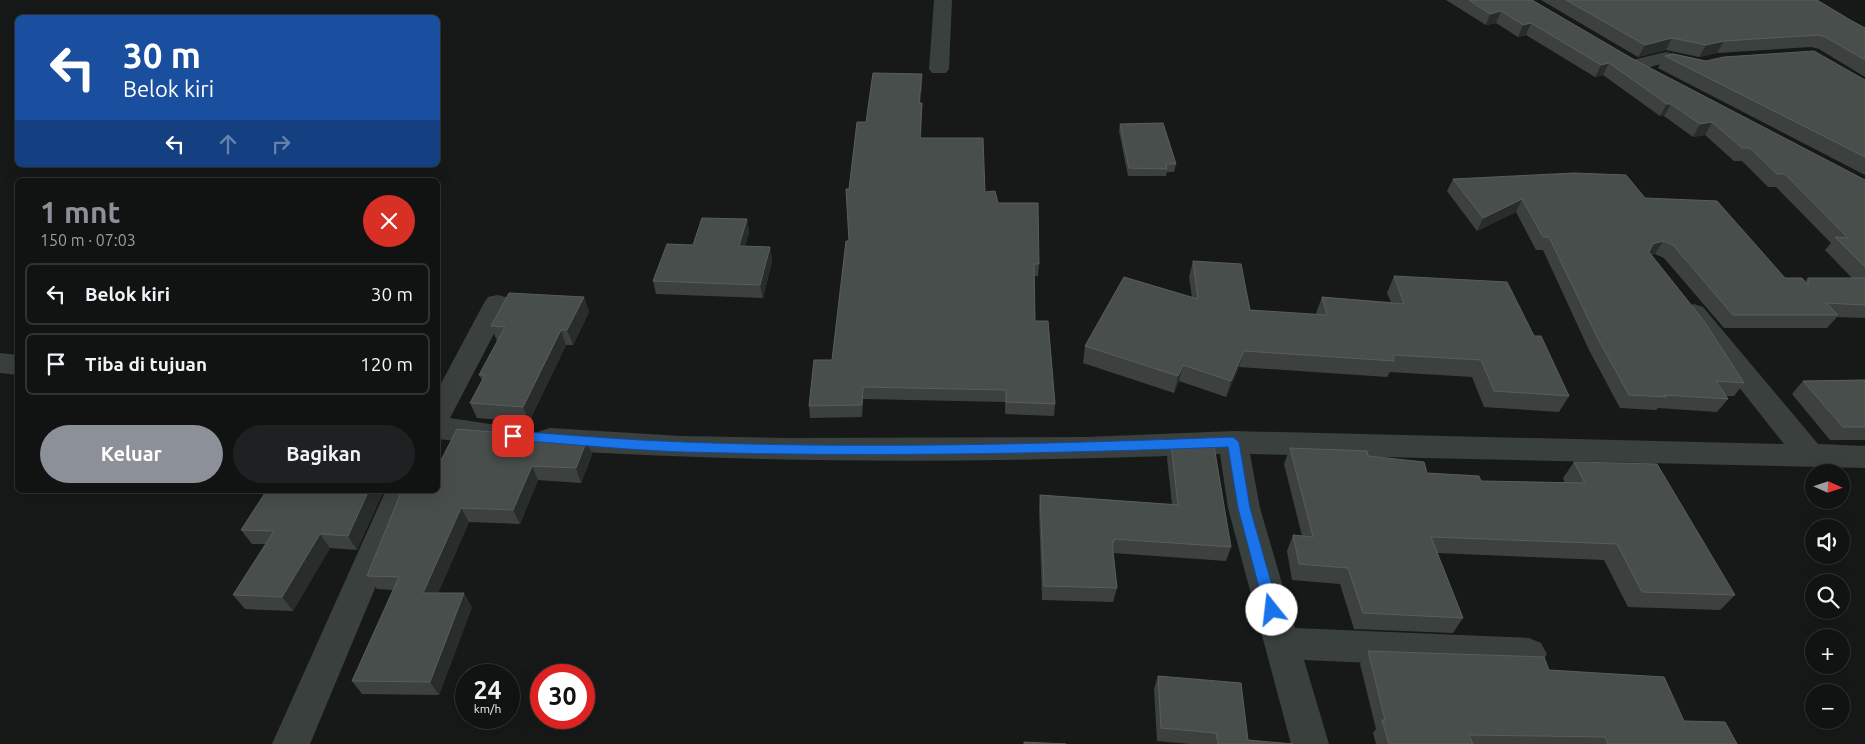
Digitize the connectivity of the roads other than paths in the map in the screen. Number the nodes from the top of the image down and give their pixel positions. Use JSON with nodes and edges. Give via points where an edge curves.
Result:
{"nodes":[{"id":1,"x":943,"y":0,"type":"edge"},
{"id":2,"x":1717,"y":61,"type":"edge"},
{"id":3,"x":938,"y":69,"type":"dead end"},
{"id":4,"x":1660,"y":78,"type":"edge"},
{"id":5,"x":1680,"y":295,"type":"edge"},
{"id":6,"x":497,"y":303,"type":"dead end"},
{"id":7,"x":0,"y":363,"type":"edge"},
{"id":8,"x":15,"y":365,"type":"edge"},
{"id":9,"x":440,"y":412,"type":"edge"},
{"id":10,"x":440,"y":428,"type":"edge"},
{"id":11,"x":1233,"y":442,"type":"junction"},
{"id":12,"x":1811,"y":457,"type":"junction"},
{"id":13,"x":1865,"y":457,"type":"edge"},
{"id":14,"x":400,"y":493,"type":"edge"},
{"id":15,"x":1282,"y":643,"type":"junction"},
{"id":16,"x":1529,"y":654,"type":"edge"},
{"id":17,"x":291,"y":744,"type":"edge"},
{"id":18,"x":1310,"y":744,"type":"edge"}],
"edges":[{"from":1,"to":3,"type":"street"},
{"from":2,"to":4,"type":"street","via":[[1694,65],[1666,58],[1627,60]]},
{"from":5,"to":12,"type":"street"},
{"from":6,"to":9,"type":"street"},
{"from":7,"to":8,"type":"street"},
{"from":10,"to":11,"type":"street","via":[[532,438],[681,447],[788,449],[1086,448]]},
{"from":11,"to":12,"type":"street"},
{"from":11,"to":15,"type":"street","via":[[1244,508]]},
{"from":12,"to":13,"type":"street"},
{"from":14,"to":17,"type":"street"},
{"from":15,"to":16,"type":"street"},
{"from":15,"to":18,"type":"street"}]}
